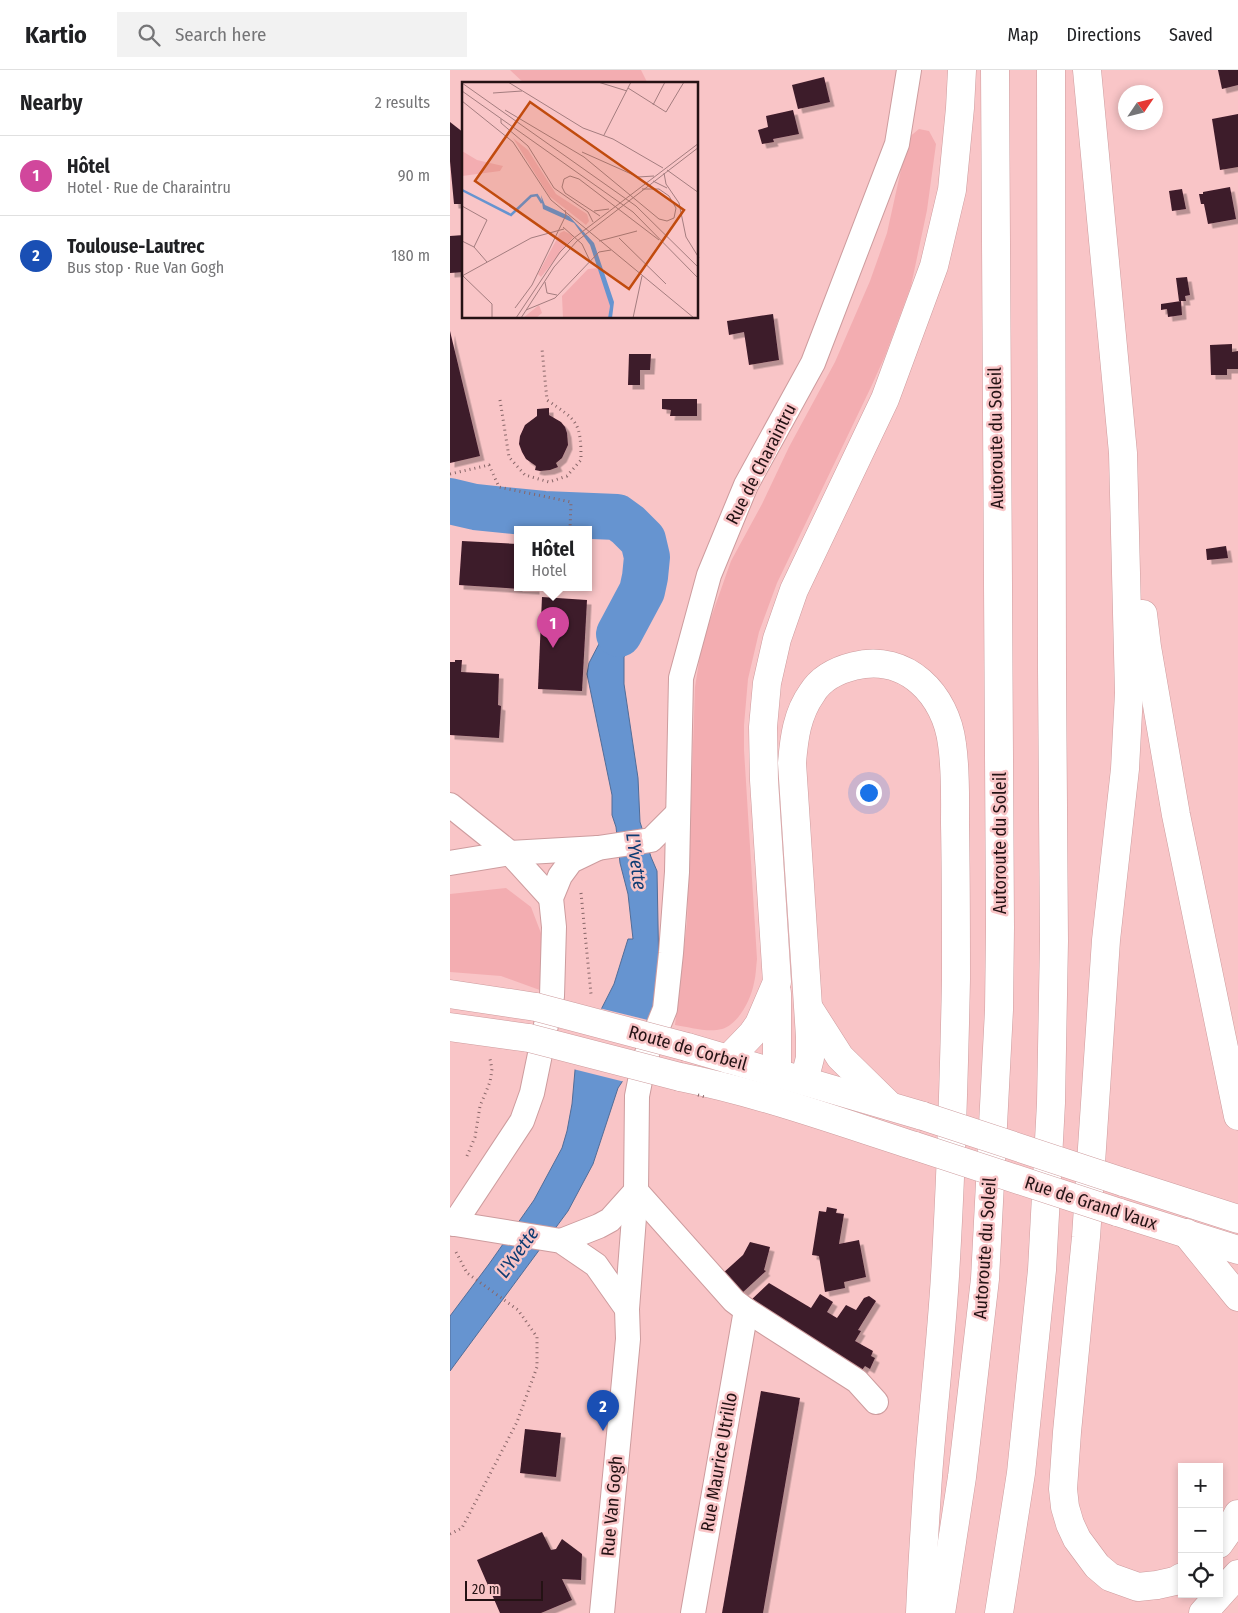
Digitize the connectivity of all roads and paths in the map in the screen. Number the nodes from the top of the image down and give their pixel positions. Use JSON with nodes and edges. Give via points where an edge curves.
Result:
{"nodes":[{"id":1,"x":908,"y":70,"type":"edge"},
{"id":2,"x":962,"y":70,"type":"edge"},
{"id":3,"x":994,"y":70,"type":"edge"},
{"id":4,"x":1051,"y":70,"type":"edge"},
{"id":5,"x":1087,"y":70,"type":"edge"},
{"id":6,"x":542,"y":349,"type":"dead end"},
{"id":7,"x":500,"y":400,"type":"dead end"},
{"id":8,"x":1123,"y":453,"type":"junction"},
{"id":9,"x":450,"y":474,"type":"edge"},
{"id":10,"x":570,"y":526,"type":"edge"},
{"id":11,"x":450,"y":806,"type":"edge"},
{"id":12,"x":678,"y":814,"type":"junction"},
{"id":13,"x":651,"y":840,"type":"junction"},
{"id":14,"x":604,"y":846,"type":"junction"},
{"id":15,"x":510,"y":853,"type":"junction"},
{"id":16,"x":450,"y":862,"type":"edge"},
{"id":17,"x":677,"y":872,"type":"junction"},
{"id":18,"x":551,"y":898,"type":"junction"},
{"id":19,"x":777,"y":982,"type":"junction"},
{"id":20,"x":450,"y":994,"type":"edge"},
{"id":21,"x":808,"y":1006,"type":"junction"},
{"id":22,"x":450,"y":1027,"type":"edge"},
{"id":23,"x":490,"y":1056,"type":"dead end"},
{"id":24,"x":728,"y":1059,"type":"junction"},
{"id":25,"x":804,"y":1081,"type":"junction"},
{"id":26,"x":782,"y":1093,"type":"junction"},
{"id":27,"x":890,"y":1106,"type":"junction"},
{"id":28,"x":923,"y":1116,"type":"joint"},
{"id":29,"x":1238,"y":1116,"type":"edge"},
{"id":30,"x":915,"y":1146,"type":"joint"},
{"id":31,"x":465,"y":1160,"type":"dead end"},
{"id":32,"x":636,"y":1191,"type":"junction"},
{"id":33,"x":1238,"y":1219,"type":"edge"},
{"id":34,"x":452,"y":1224,"type":"edge"},
{"id":35,"x":1186,"y":1233,"type":"junction"},
{"id":36,"x":561,"y":1240,"type":"junction"},
{"id":37,"x":1238,"y":1250,"type":"edge"},
{"id":38,"x":467,"y":1273,"type":"dead end"},
{"id":39,"x":1238,"y":1297,"type":"edge"},
{"id":40,"x":627,"y":1309,"type":"junction"},
{"id":41,"x":746,"y":1310,"type":"junction"},
{"id":42,"x":876,"y":1402,"type":"dead end"},
{"id":43,"x":1238,"y":1514,"type":"edge"},
{"id":44,"x":450,"y":1534,"type":"edge"},
{"id":45,"x":1223,"y":1538,"type":"edge"},
{"id":46,"x":1238,"y":1574,"type":"edge"},
{"id":47,"x":1178,"y":1579,"type":"edge"},
{"id":48,"x":602,"y":1613,"type":"edge"},
{"id":49,"x":693,"y":1613,"type":"edge"},
{"id":50,"x":920,"y":1613,"type":"edge"},
{"id":51,"x":941,"y":1613,"type":"edge"},
{"id":52,"x":999,"y":1613,"type":"edge"},
{"id":53,"x":1203,"y":1613,"type":"edge"}],
"edges":[{"from":1,"to":12,"type":"street","name":"Rue de Charaintru","via":[[897,144],[813,363],[746,485],[709,575],[681,678]]},
{"from":2,"to":19,"type":"main road","via":[[952,190],[934,266],[885,399],[794,590],[777,639],[767,683],[763,727],[764,780]]},
{"from":3,"to":51,"type":"main road","name":"Autoroute du Soleil","via":[[999,1010],[985,1279],[962,1477]]},
{"from":4,"to":52,"type":"main road","via":[[1054,941],[1051,1103],[1042,1270],[1021,1473]]},
{"from":5,"to":8,"type":"main road"},
{"from":6,"to":7,"type":"path","via":[[547,400],[574,419],[581,436],[580,460],[567,476],[549,482],[525,475],[509,457]]},
{"from":8,"to":29,"type":"main road","via":[[1159,718]]},
{"from":8,"to":47,"type":"main road","via":[[1130,693],[1106,940],[1087,1228],[1063,1489],[1070,1524],[1077,1539],[1097,1566],[1110,1577],[1138,1587]]},
{"from":9,"to":10,"type":"path","via":[[490,465],[500,487],[572,502]]},
{"from":11,"to":15,"type":"street"},
{"from":12,"to":13,"type":"street"},
{"from":12,"to":17,"type":"street","name":"Rue de Charaintru"},
{"from":13,"to":14,"type":"street"},
{"from":13,"to":17,"type":"street"},
{"from":14,"to":15,"type":"street"},
{"from":14,"to":18,"type":"street","via":[[571,861],[560,876]]},
{"from":15,"to":16,"type":"street"},
{"from":15,"to":18,"type":"street"},
{"from":17,"to":32,"type":"street","name":"Rue de Charaintru","via":[[665,1009],[644,1061],[637,1096]]},
{"from":18,"to":34,"type":"street","via":[[554,927],[552,996],[532,1093],[522,1121]]},
{"from":19,"to":24,"type":"main road","via":[[759,1024]]},
{"from":19,"to":26,"type":"main road"},
{"from":20,"to":24,"type":"main road","name":"Route de Corbeil","bridge":true,"via":[[536,1007]]},
{"from":21,"to":25,"type":"main road","via":[[810,1058]]},
{"from":21,"to":27,"type":"main road","via":[[840,1057]]},
{"from":21,"to":50,"type":"main road","via":[[792,764],[798,720],[813,691],[828,676],[860,664],[885,664],[909,674],[930,691],[945,714],[954,762],[957,902],[952,1111],[945,1278]]},
{"from":22,"to":26,"type":"main road","name":"Route de Corbeil","bridge":true,"via":[[529,1038],[680,1077]]},
{"from":23,"to":31,"type":"path","via":[[490,1082],[480,1106],[475,1137]]},
{"from":24,"to":26,"type":"main road","name":"Route de Corbeil"},
{"from":25,"to":26,"type":"main road","name":"Route de Corbeil"},
{"from":25,"to":27,"type":"main road","name":"Route de Corbeil"},
{"from":26,"to":30,"type":"main road","name":"Route de Corbeil"},
{"from":27,"to":28,"type":"main road","name":"Route de Corbeil"},
{"from":28,"to":33,"type":"main road","name":"Rue de Grand Vaux","bridge":true},
{"from":30,"to":35,"type":"main road","name":"Rue de Grand Vaux","bridge":true},
{"from":32,"to":36,"type":"street","via":[[610,1220]]},
{"from":32,"to":40,"type":"street","name":"Rue Van Gogh"},
{"from":32,"to":41,"type":"street","via":[[734,1301]]},
{"from":34,"to":36,"type":"street"},
{"from":35,"to":37,"type":"main road","name":"Rue de Grand Vaux"},
{"from":35,"to":39,"type":"main road"},
{"from":36,"to":40,"type":"street","via":[[596,1265]]},
{"from":38,"to":44,"type":"path","via":[[518,1310],[536,1337],[537,1367],[518,1422],[462,1528]]},
{"from":40,"to":48,"type":"street","name":"Rue Van Gogh","via":[[628,1339]]},
{"from":41,"to":42,"type":"street","via":[[857,1381]]},
{"from":41,"to":49,"type":"street","name":"Rue Maurice Utrillo"},
{"from":43,"to":45,"type":"main road"},
{"from":46,"to":53,"type":"main road"}]}
